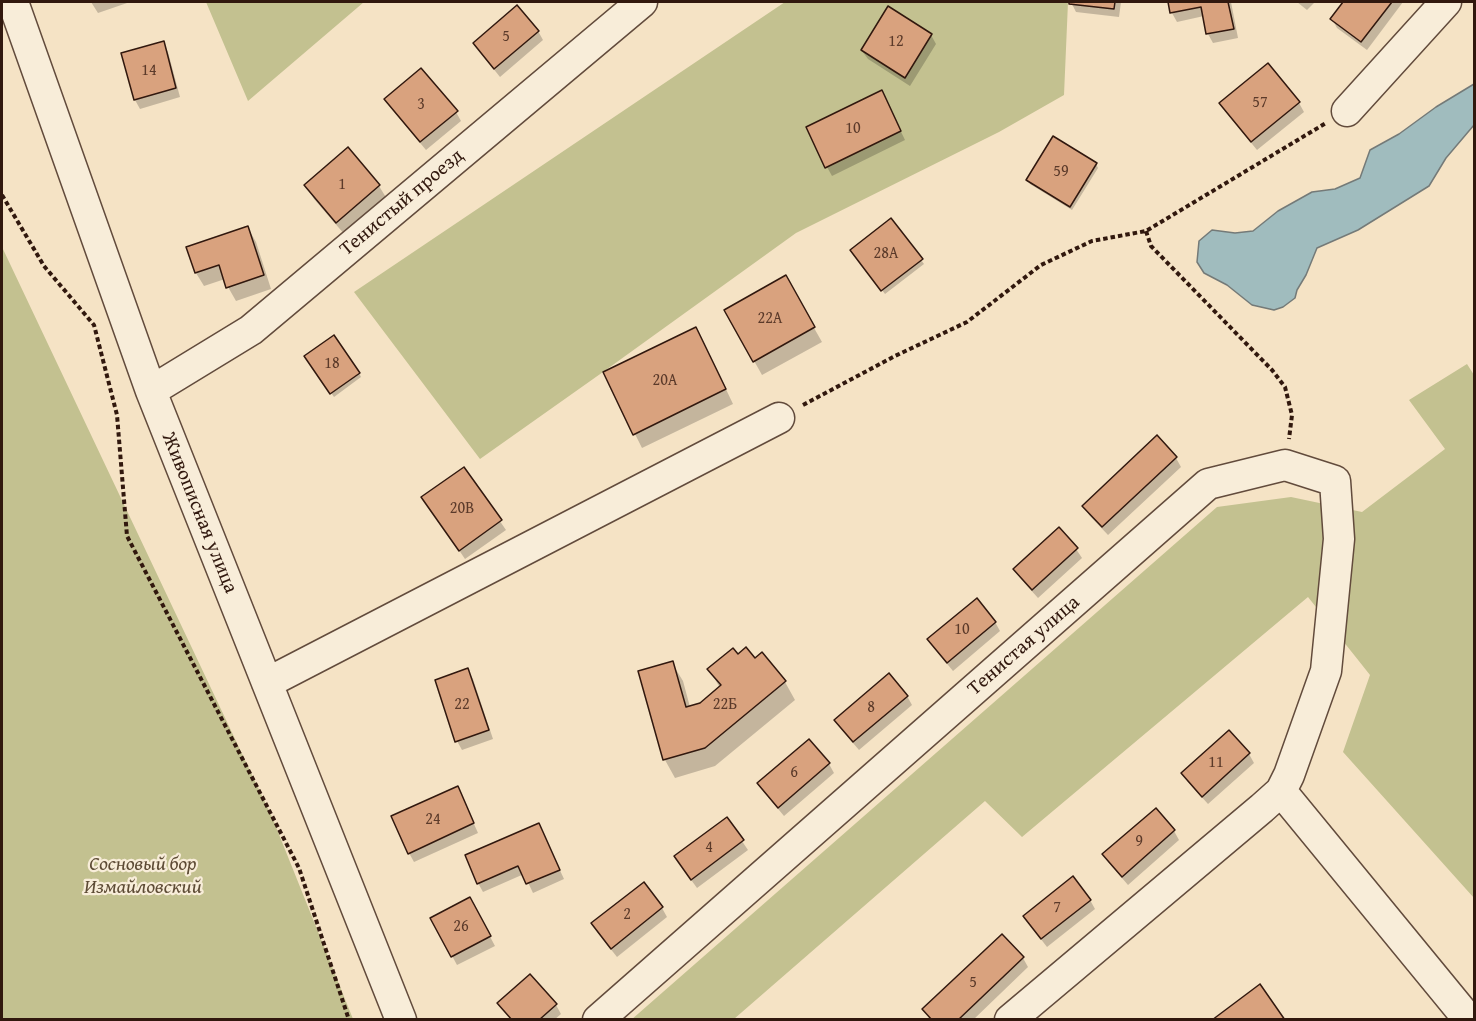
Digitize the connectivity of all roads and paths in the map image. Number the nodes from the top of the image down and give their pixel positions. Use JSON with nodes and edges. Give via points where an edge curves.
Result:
{"nodes":[{"id":1,"x":13,"y":2,"type":"edge"},
{"id":2,"x":642,"y":2,"type":"edge"},
{"id":3,"x":1446,"y":2,"type":"edge"},
{"id":4,"x":1347,"y":111,"type":"joint"},
{"id":5,"x":2,"y":195,"type":"edge"},
{"id":6,"x":1146,"y":231,"type":"junction"},
{"id":7,"x":151,"y":391,"type":"junction"},
{"id":8,"x":779,"y":418,"type":"joint"},
{"id":9,"x":1285,"y":465,"type":"junction"},
{"id":10,"x":267,"y":683,"type":"junction"},
{"id":11,"x":1281,"y":791,"type":"junction"},
{"id":12,"x":1456,"y":1015,"type":"edge"},
{"id":13,"x":349,"y":1020,"type":"edge"},
{"id":14,"x":401,"y":1020,"type":"edge"},
{"id":15,"x":598,"y":1020,"type":"edge"},
{"id":16,"x":1010,"y":1020,"type":"edge"}],
"edges":[{"from":1,"to":7,"type":"street","name":"Живописная улица"},
{"from":2,"to":7,"type":"street","name":"Тенистый проезд","via":[[251,330]]},
{"from":3,"to":4,"type":"street"},
{"from":4,"to":6,"type":"path"},
{"from":5,"to":13,"type":"path","via":[[44,266],[94,325],[117,415],[127,536],[299,868]]},
{"from":6,"to":8,"type":"path","via":[[1092,241],[1041,265],[967,322]]},
{"from":6,"to":9,"type":"path","via":[[1151,246],[1285,387],[1292,415]]},
{"from":7,"to":10,"type":"street","name":"Живописная улица"},
{"from":8,"to":10,"type":"street"},
{"from":9,"to":11,"type":"street","via":[[1335,481],[1339,539],[1326,671]]},
{"from":9,"to":15,"type":"street","name":"Тенистая улица","via":[[1208,484]]},
{"from":10,"to":14,"type":"street","name":"Живописная улица"},
{"from":11,"to":12,"type":"street"},
{"from":11,"to":16,"type":"street"}]}
